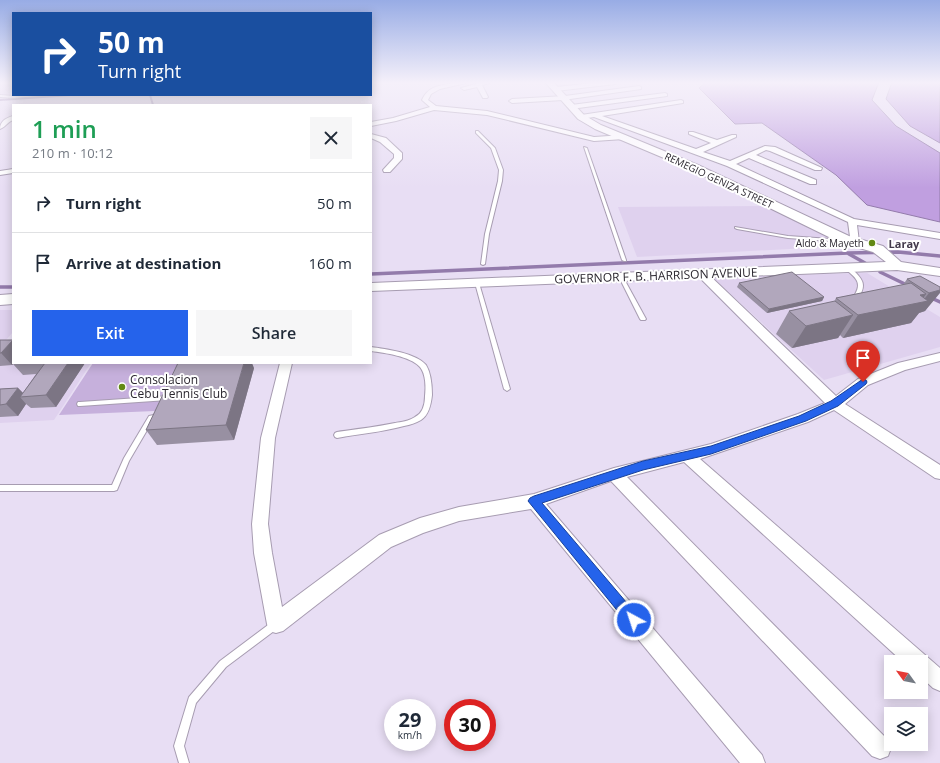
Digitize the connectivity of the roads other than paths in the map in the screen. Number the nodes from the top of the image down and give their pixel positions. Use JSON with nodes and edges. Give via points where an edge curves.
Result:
{"nodes":[{"id":1,"x":12,"y":118,"type":"edge"},
{"id":2,"x":403,"y":118,"type":"edge"},
{"id":3,"x":506,"y":118,"type":"edge"},
{"id":4,"x":582,"y":118,"type":"edge"},
{"id":5,"x":602,"y":118,"type":"edge"},
{"id":6,"x":372,"y":124,"type":"edge"},
{"id":7,"x":0,"y":127,"type":"edge"},
{"id":8,"x":477,"y":132,"type":"dead end"},
{"id":9,"x":691,"y":133,"type":"dead end"},
{"id":10,"x":372,"y":136,"type":"edge"},
{"id":11,"x":734,"y":136,"type":"dead end"},
{"id":12,"x":624,"y":137,"type":"junction"},
{"id":13,"x":718,"y":143,"type":"junction"},
{"id":14,"x":585,"y":148,"type":"dead end"},
{"id":15,"x":698,"y":151,"type":"junction"},
{"id":16,"x":749,"y":155,"type":"junction"},
{"id":17,"x":730,"y":164,"type":"junction"},
{"id":18,"x":818,"y":168,"type":"dead end"},
{"id":19,"x":387,"y":170,"type":"dead end"},
{"id":20,"x":12,"y":171,"type":"edge"},
{"id":21,"x":0,"y":173,"type":"edge"},
{"id":22,"x":813,"y":182,"type":"dead end"},
{"id":23,"x":852,"y":220,"type":"junction"},
{"id":24,"x":737,"y":228,"type":"dead end"},
{"id":25,"x":940,"y":236,"type":"edge"},
{"id":26,"x":854,"y":242,"type":"junction"},
{"id":27,"x":889,"y":257,"type":"junction"},
{"id":28,"x":624,"y":260,"type":"dead end"},
{"id":29,"x":483,"y":264,"type":"dead end"},
{"id":30,"x":847,"y":268,"type":"junction"},
{"id":31,"x":940,"y":272,"type":"edge"},
{"id":32,"x":702,"y":275,"type":"junction"},
{"id":33,"x":621,"y":277,"type":"junction"},
{"id":34,"x":477,"y":283,"type":"junction"},
{"id":35,"x":372,"y":287,"type":"edge"},
{"id":36,"x":0,"y":300,"type":"edge"},
{"id":37,"x":12,"y":300,"type":"edge"},
{"id":38,"x":850,"y":303,"type":"edge"},
{"id":39,"x":643,"y":319,"type":"dead end"},
{"id":40,"x":372,"y":349,"type":"edge"},
{"id":41,"x":940,"y":357,"type":"edge"},
{"id":42,"x":286,"y":364,"type":"edge"},
{"id":43,"x":507,"y":389,"type":"dead end"},
{"id":44,"x":172,"y":392,"type":"edge"},
{"id":45,"x":80,"y":404,"type":"dead end"},
{"id":46,"x":166,"y":404,"type":"junction"},
{"id":47,"x":835,"y":404,"type":"junction"},
{"id":48,"x":337,"y":435,"type":"dead end"},
{"id":49,"x":686,"y":455,"type":"junction"},
{"id":50,"x":614,"y":474,"type":"junction"},
{"id":51,"x":940,"y":474,"type":"edge"},
{"id":52,"x":0,"y":488,"type":"edge"},
{"id":53,"x":534,"y":501,"type":"junction"},
{"id":54,"x":276,"y":624,"type":"junction"},
{"id":55,"x":910,"y":655,"type":"edge"},
{"id":56,"x":928,"y":670,"type":"edge"},
{"id":57,"x":940,"y":681,"type":"edge"},
{"id":58,"x":880,"y":748,"type":"dead end"},
{"id":59,"x":184,"y":763,"type":"edge"},
{"id":60,"x":754,"y":763,"type":"edge"}],
"edges":[{"from":1,"to":7,"type":"street"},
{"from":2,"to":6,"type":"street"},
{"from":3,"to":12,"type":"street","via":[[594,139]]},
{"from":4,"to":12,"type":"street","name":"REMEGIO GENIZA STREET"},
{"from":5,"to":15,"type":"street"},
{"from":8,"to":29,"type":"lane","via":[[493,148],[501,170]]},
{"from":9,"to":13,"type":"street"},
{"from":10,"to":19,"type":"street","via":[[383,140],[398,153],[398,159]]},
{"from":11,"to":13,"type":"street"},
{"from":12,"to":26,"type":"street","name":"REMEGIO GENIZA STREET"},
{"from":13,"to":15,"type":"street"},
{"from":14,"to":28,"type":"lane"},
{"from":15,"to":17,"type":"street"},
{"from":16,"to":17,"type":"street"},
{"from":16,"to":18,"type":"street","via":[[765,148],[772,149]]},
{"from":16,"to":22,"type":"street"},
{"from":17,"to":23,"type":"street"},
{"from":20,"to":21,"type":"street"},
{"from":23,"to":25,"type":"street"},
{"from":23,"to":26,"type":"street"},
{"from":24,"to":26,"type":"lane","via":[[788,237]]},
{"from":26,"to":27,"type":"street","name":"REMEGIO GENIZA STREET","via":[[871,245]]},
{"from":27,"to":30,"type":"street","name":"GOVERNOR F. B. HARRISON AVENUE"},
{"from":27,"to":31,"type":"street","name":"GOVERNOR F. B. HARRISON AVENUE"},
{"from":30,"to":32,"type":"street","name":"GOVERNOR F. B. HARRISON AVENUE","via":[[769,269]]},
{"from":30,"to":38,"type":"lane","via":[[861,284],[860,294]]},
{"from":32,"to":33,"type":"street","name":"GOVERNOR F. B. HARRISON AVENUE"},
{"from":32,"to":47,"type":"street"},
{"from":33,"to":34,"type":"street","name":"GOVERNOR F. B. HARRISON AVENUE"},
{"from":33,"to":39,"type":"lane"},
{"from":34,"to":35,"type":"street","name":"GOVERNOR F. B. HARRISON AVENUE"},
{"from":34,"to":43,"type":"lane"},
{"from":36,"to":37,"type":"street"},
{"from":40,"to":48,"type":"lane","via":[[391,352],[423,366],[429,396],[427,411],[419,419]]},
{"from":41,"to":47,"type":"street","via":[[902,366],[863,382]]},
{"from":42,"to":54,"type":"street","via":[[268,438],[260,524]]},
{"from":44,"to":46,"type":"lane"},
{"from":45,"to":46,"type":"lane"},
{"from":46,"to":52,"type":"lane","via":[[162,415],[151,418],[126,460],[114,488]]},
{"from":47,"to":49,"type":"street","via":[[755,435],[711,450]]},
{"from":47,"to":51,"type":"street"},
{"from":49,"to":50,"type":"street"},
{"from":49,"to":55,"type":"street"},
{"from":50,"to":53,"type":"street"},
{"from":50,"to":58,"type":"street"},
{"from":53,"to":54,"type":"street","via":[[459,514],[420,526],[385,541]]},
{"from":53,"to":60,"type":"street"},
{"from":54,"to":59,"type":"lane","via":[[223,664],[192,700],[179,746]]},
{"from":56,"to":57,"type":"street"}]}
